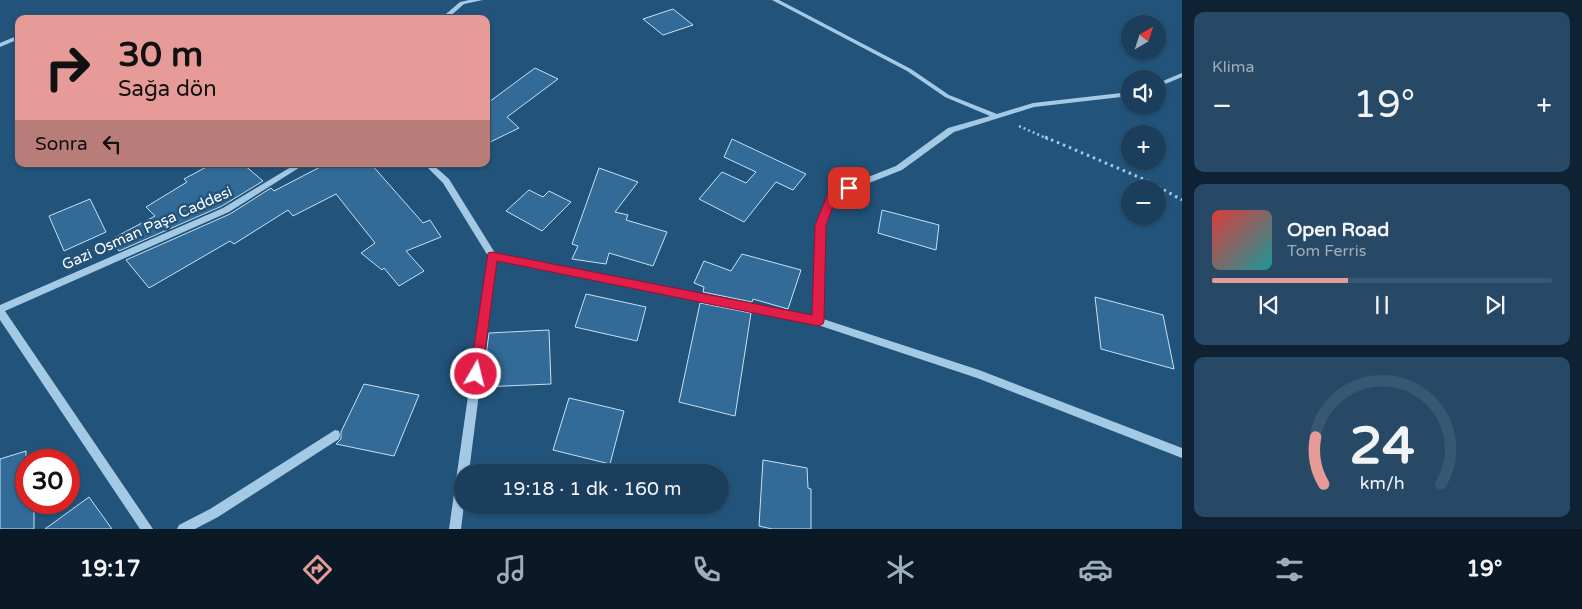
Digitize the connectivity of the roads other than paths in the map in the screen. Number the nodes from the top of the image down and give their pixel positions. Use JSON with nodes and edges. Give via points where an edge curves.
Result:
{"nodes":[{"id":1,"x":454,"y":0,"type":"edge"},
{"id":2,"x":480,"y":0,"type":"edge"},
{"id":3,"x":775,"y":0,"type":"edge"},
{"id":4,"x":462,"y":3,"type":"junction"},
{"id":5,"x":448,"y":15,"type":"edge"},
{"id":6,"x":15,"y":39,"type":"edge"},
{"id":7,"x":0,"y":45,"type":"edge"},
{"id":8,"x":1182,"y":76,"type":"edge"},
{"id":9,"x":1166,"y":82,"type":"edge"},
{"id":10,"x":1121,"y":95,"type":"edge"},
{"id":11,"x":997,"y":116,"type":"junction"},
{"id":12,"x":296,"y":167,"type":"edge"},
{"id":13,"x":431,"y":167,"type":"edge"},
{"id":14,"x":492,"y":256,"type":"junction"},
{"id":15,"x":0,"y":311,"type":"edge"},
{"id":16,"x":818,"y":321,"type":"junction"},
{"id":17,"x":334,"y":435,"type":"dead end"},
{"id":18,"x":1182,"y":453,"type":"edge"},
{"id":19,"x":464,"y":464,"type":"edge"},
{"id":20,"x":457,"y":514,"type":"edge"},
{"id":21,"x":147,"y":529,"type":"edge"},
{"id":22,"x":182,"y":529,"type":"edge"},
{"id":23,"x":455,"y":529,"type":"edge"}],
"edges":[{"from":1,"to":4,"type":"street"},
{"from":2,"to":4,"type":"street"},
{"from":3,"to":11,"type":"street","via":[[909,70],[947,96]]},
{"from":4,"to":5,"type":"street"},
{"from":6,"to":7,"type":"street"},
{"from":8,"to":9,"type":"street"},
{"from":10,"to":11,"type":"street","via":[[1033,106]]},
{"from":11,"to":16,"type":"street","via":[[951,130],[899,168],[833,194],[821,225]]},
{"from":12,"to":15,"type":"street","name":"Gazi Osman Paşa Caddesi","via":[[226,210]]},
{"from":13,"to":14,"type":"street","via":[[446,180]]},
{"from":14,"to":16,"type":"street"},
{"from":14,"to":19,"type":"street"},
{"from":15,"to":21,"type":"street"},
{"from":16,"to":18,"type":"street","via":[[978,374]]},
{"from":17,"to":22,"type":"street","via":[[214,513]]},
{"from":20,"to":23,"type":"street"}]}
